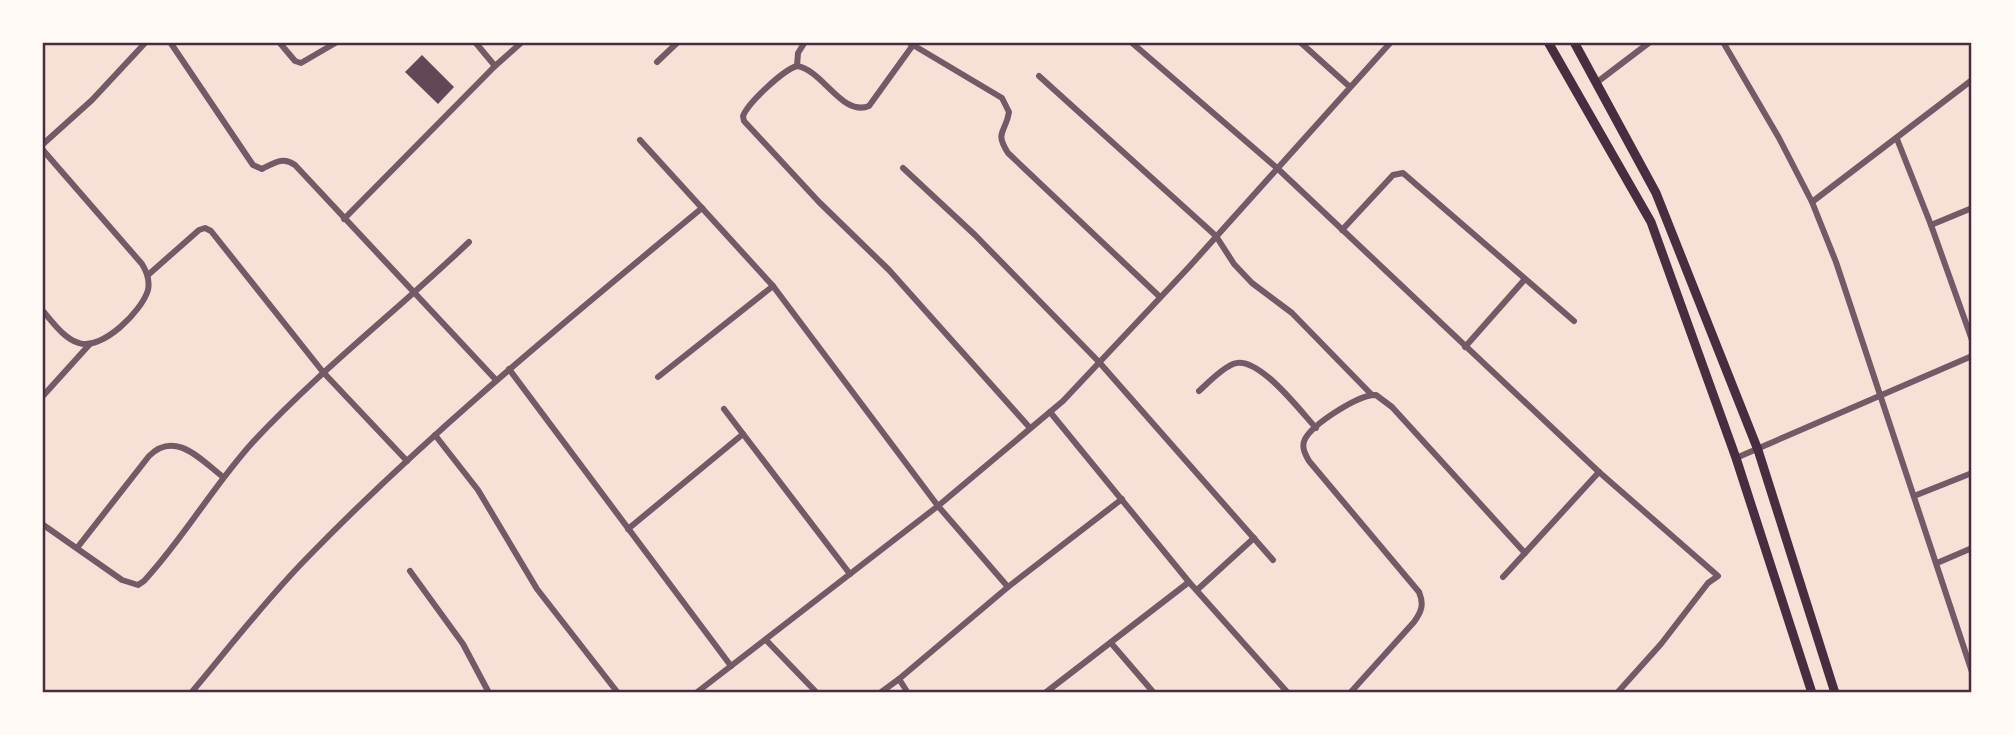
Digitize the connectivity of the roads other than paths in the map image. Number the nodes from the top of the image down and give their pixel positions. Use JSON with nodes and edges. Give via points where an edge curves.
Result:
{"nodes":[{"id":1,"x":135,"y":42,"type":"edge"},
{"id":2,"x":170,"y":42,"type":"edge"},
{"id":3,"x":279,"y":42,"type":"edge"},
{"id":4,"x":337,"y":42,"type":"edge"},
{"id":5,"x":475,"y":42,"type":"edge"},
{"id":6,"x":522,"y":42,"type":"edge"},
{"id":7,"x":678,"y":42,"type":"edge"},
{"id":8,"x":805,"y":42,"type":"edge"},
{"id":9,"x":1130,"y":42,"type":"edge"},
{"id":10,"x":1300,"y":42,"type":"edge"},
{"id":11,"x":1391,"y":42,"type":"edge"},
{"id":12,"x":1548,"y":42,"type":"edge"},
{"id":13,"x":1574,"y":42,"type":"edge"},
{"id":14,"x":1650,"y":42,"type":"edge"},
{"id":15,"x":1723,"y":42,"type":"edge"},
{"id":16,"x":911,"y":44,"type":"edge"},
{"id":17,"x":143,"y":45,"type":"edge"},
{"id":18,"x":657,"y":62,"type":"dead end"},
{"id":19,"x":495,"y":66,"type":"junction"},
{"id":20,"x":797,"y":66,"type":"junction"},
{"id":21,"x":1039,"y":76,"type":"dead end"},
{"id":22,"x":1972,"y":80,"type":"edge"},
{"id":23,"x":1596,"y":83,"type":"junction"},
{"id":24,"x":1350,"y":87,"type":"junction"},
{"id":25,"x":1897,"y":139,"type":"junction"},
{"id":26,"x":640,"y":140,"type":"dead end"},
{"id":27,"x":42,"y":147,"type":"edge"},
{"id":28,"x":903,"y":168,"type":"dead end"},
{"id":29,"x":1277,"y":168,"type":"junction"},
{"id":30,"x":1812,"y":202,"type":"junction"},
{"id":31,"x":702,"y":208,"type":"junction"},
{"id":32,"x":1972,"y":208,"type":"edge"},
{"id":33,"x":344,"y":219,"type":"junction"},
{"id":34,"x":1931,"y":225,"type":"junction"},
{"id":35,"x":1342,"y":230,"type":"junction"},
{"id":36,"x":1216,"y":236,"type":"junction"},
{"id":37,"x":469,"y":242,"type":"dead end"},
{"id":38,"x":148,"y":275,"type":"junction"},
{"id":39,"x":1525,"y":279,"type":"junction"},
{"id":40,"x":773,"y":286,"type":"junction"},
{"id":41,"x":415,"y":294,"type":"junction"},
{"id":42,"x":1160,"y":297,"type":"junction"},
{"id":43,"x":42,"y":310,"type":"edge"},
{"id":44,"x":1574,"y":321,"type":"dead end"},
{"id":45,"x":1972,"y":340,"type":"edge"},
{"id":46,"x":89,"y":345,"type":"junction"},
{"id":47,"x":1465,"y":347,"type":"junction"},
{"id":48,"x":1972,"y":356,"type":"edge"},
{"id":49,"x":1099,"y":362,"type":"junction"},
{"id":50,"x":509,"y":369,"type":"junction"},
{"id":51,"x":323,"y":372,"type":"junction"},
{"id":52,"x":658,"y":377,"type":"dead end"},
{"id":53,"x":496,"y":380,"type":"junction"},
{"id":54,"x":1199,"y":391,"type":"dead end"},
{"id":55,"x":1371,"y":394,"type":"junction"},
{"id":56,"x":1878,"y":395,"type":"junction"},
{"id":57,"x":42,"y":397,"type":"edge"},
{"id":58,"x":724,"y":409,"type":"dead end"},
{"id":59,"x":1050,"y":412,"type":"junction"},
{"id":60,"x":1030,"y":428,"type":"junction"},
{"id":61,"x":1316,"y":428,"type":"junction"},
{"id":62,"x":743,"y":434,"type":"junction"},
{"id":63,"x":435,"y":435,"type":"junction"},
{"id":64,"x":1758,"y":450,"type":"junction"},
{"id":65,"x":1735,"y":458,"type":"junction"},
{"id":66,"x":407,"y":461,"type":"junction"},
{"id":67,"x":1599,"y":472,"type":"junction"},
{"id":68,"x":1972,"y":472,"type":"edge"},
{"id":69,"x":223,"y":477,"type":"junction"},
{"id":70,"x":1914,"y":496,"type":"junction"},
{"id":71,"x":1122,"y":499,"type":"junction"},
{"id":72,"x":938,"y":506,"type":"junction"},
{"id":73,"x":42,"y":524,"type":"edge"},
{"id":74,"x":628,"y":528,"type":"junction"},
{"id":75,"x":1254,"y":538,"type":"junction"},
{"id":76,"x":77,"y":548,"type":"junction"},
{"id":77,"x":1972,"y":548,"type":"edge"},
{"id":78,"x":1525,"y":553,"type":"junction"},
{"id":79,"x":1273,"y":560,"type":"dead end"},
{"id":80,"x":1937,"y":563,"type":"junction"},
{"id":81,"x":410,"y":571,"type":"dead end"},
{"id":82,"x":850,"y":574,"type":"junction"},
{"id":83,"x":1503,"y":577,"type":"dead end"},
{"id":84,"x":1189,"y":582,"type":"junction"},
{"id":85,"x":1008,"y":587,"type":"junction"},
{"id":86,"x":1197,"y":590,"type":"junction"},
{"id":87,"x":766,"y":640,"type":"junction"},
{"id":88,"x":1111,"y":643,"type":"junction"},
{"id":89,"x":731,"y":666,"type":"junction"},
{"id":90,"x":1972,"y":672,"type":"edge"},
{"id":91,"x":898,"y":679,"type":"junction"},
{"id":92,"x":191,"y":693,"type":"edge"},
{"id":93,"x":489,"y":693,"type":"edge"},
{"id":94,"x":618,"y":693,"type":"edge"},
{"id":95,"x":696,"y":693,"type":"edge"},
{"id":96,"x":817,"y":693,"type":"edge"},
{"id":97,"x":880,"y":693,"type":"edge"},
{"id":98,"x":908,"y":693,"type":"edge"},
{"id":99,"x":1045,"y":693,"type":"edge"},
{"id":100,"x":1154,"y":693,"type":"edge"},
{"id":101,"x":1288,"y":693,"type":"edge"},
{"id":102,"x":1350,"y":693,"type":"edge"},
{"id":103,"x":1617,"y":693,"type":"edge"},
{"id":104,"x":1812,"y":693,"type":"edge"},
{"id":105,"x":1835,"y":693,"type":"edge"}],
"edges":[{"from":1,"to":17,"type":"street"},
{"from":2,"to":33,"type":"street","via":[[253,165],[262,169],[278,160],[291,162]]},
{"from":3,"to":4,"type":"street","via":[[301,63]]},
{"from":5,"to":19,"type":"street"},
{"from":6,"to":19,"type":"street"},
{"from":7,"to":18,"type":"street"},
{"from":8,"to":20,"type":"street"},
{"from":9,"to":29,"type":"street"},
{"from":10,"to":24,"type":"street"},
{"from":11,"to":24,"type":"street"},
{"from":12,"to":65,"type":"main road","via":[[1651,222]]},
{"from":13,"to":23,"type":"main road"},
{"from":14,"to":23,"type":"street"},
{"from":15,"to":30,"type":"street"},
{"from":16,"to":20,"type":"street","via":[[876,98],[862,109],[849,106],[811,72]]},
{"from":16,"to":42,"type":"street","via":[[1002,98],[1009,113],[1000,138],[1008,153]]},
{"from":17,"to":27,"type":"street"},
{"from":19,"to":33,"type":"street"},
{"from":20,"to":60,"type":"street","via":[[749,106],[743,116],[747,126],[889,270]]},
{"from":21,"to":36,"type":"street"},
{"from":22,"to":25,"type":"street"},
{"from":23,"to":64,"type":"main road","via":[[1656,193]]},
{"from":24,"to":29,"type":"street"},
{"from":25,"to":30,"type":"street"},
{"from":25,"to":34,"type":"street"},
{"from":26,"to":31,"type":"street"},
{"from":27,"to":38,"type":"street"},
{"from":28,"to":49,"type":"street"},
{"from":29,"to":35,"type":"street"},
{"from":29,"to":36,"type":"street"},
{"from":30,"to":56,"type":"street"},
{"from":31,"to":40,"type":"street"},
{"from":31,"to":50,"type":"street"},
{"from":32,"to":34,"type":"street"},
{"from":33,"to":41,"type":"street"},
{"from":34,"to":45,"type":"street"},
{"from":35,"to":39,"type":"street","via":[[1393,175],[1403,173]]},
{"from":35,"to":47,"type":"street"},
{"from":36,"to":42,"type":"street"},
{"from":36,"to":55,"type":"street","via":[[1252,284],[1292,313]]},
{"from":37,"to":41,"type":"street"},
{"from":38,"to":46,"type":"street","via":[[148,288],[139,306],[109,337]]},
{"from":38,"to":51,"type":"street","via":[[199,230],[211,231]]},
{"from":39,"to":44,"type":"street"},
{"from":39,"to":47,"type":"street"},
{"from":40,"to":52,"type":"street"},
{"from":40,"to":72,"type":"street"},
{"from":41,"to":51,"type":"street"},
{"from":41,"to":53,"type":"street"},
{"from":42,"to":49,"type":"street"},
{"from":43,"to":46,"type":"street","via":[[69,338]]},
{"from":46,"to":57,"type":"street"},
{"from":47,"to":67,"type":"street"},
{"from":48,"to":56,"type":"street"},
{"from":49,"to":59,"type":"street"},
{"from":49,"to":75,"type":"street"},
{"from":50,"to":53,"type":"street"},
{"from":50,"to":74,"type":"street"},
{"from":51,"to":66,"type":"street"},
{"from":51,"to":69,"type":"street"},
{"from":53,"to":63,"type":"street"},
{"from":54,"to":61,"type":"street","via":[[1233,364],[1249,363]]},
{"from":55,"to":61,"type":"street","via":[[1350,402]]},
{"from":55,"to":78,"type":"street","via":[[1392,407]]},
{"from":56,"to":64,"type":"street"},
{"from":56,"to":70,"type":"street"},
{"from":58,"to":62,"type":"street"},
{"from":59,"to":60,"type":"street"},
{"from":59,"to":71,"type":"street"},
{"from":60,"to":72,"type":"street"},
{"from":61,"to":102,"type":"street","via":[[1303,446],[1309,461],[1423,601],[1415,622]]},
{"from":62,"to":74,"type":"street"},
{"from":62,"to":82,"type":"street"},
{"from":63,"to":66,"type":"street"},
{"from":63,"to":94,"type":"street","via":[[478,490],[537,589]]},
{"from":64,"to":65,"type":"street"},
{"from":64,"to":105,"type":"main road"},
{"from":65,"to":104,"type":"main road"},
{"from":66,"to":92,"type":"street","via":[[303,561]]},
{"from":67,"to":78,"type":"street"},
{"from":67,"to":103,"type":"street","via":[[1718,576]]},
{"from":68,"to":70,"type":"street"},
{"from":69,"to":76,"type":"street","via":[[181,447],[164,445],[149,456]]},
{"from":69,"to":76,"type":"street","via":[[138,584],[122,580]]},
{"from":70,"to":80,"type":"street"},
{"from":71,"to":84,"type":"street"},
{"from":71,"to":85,"type":"street"},
{"from":72,"to":82,"type":"street"},
{"from":72,"to":85,"type":"street"},
{"from":73,"to":76,"type":"street"},
{"from":74,"to":89,"type":"street"},
{"from":75,"to":79,"type":"street"},
{"from":75,"to":86,"type":"street"},
{"from":77,"to":80,"type":"street"},
{"from":78,"to":83,"type":"street"},
{"from":80,"to":90,"type":"street"},
{"from":81,"to":93,"type":"street","via":[[463,644]]},
{"from":82,"to":87,"type":"street"},
{"from":84,"to":86,"type":"street"},
{"from":84,"to":88,"type":"street"},
{"from":85,"to":91,"type":"street"},
{"from":86,"to":101,"type":"street"},
{"from":87,"to":89,"type":"street"},
{"from":87,"to":96,"type":"street"},
{"from":88,"to":99,"type":"street"},
{"from":88,"to":100,"type":"street"},
{"from":89,"to":95,"type":"street"},
{"from":91,"to":97,"type":"street"},
{"from":91,"to":98,"type":"street"}]}
